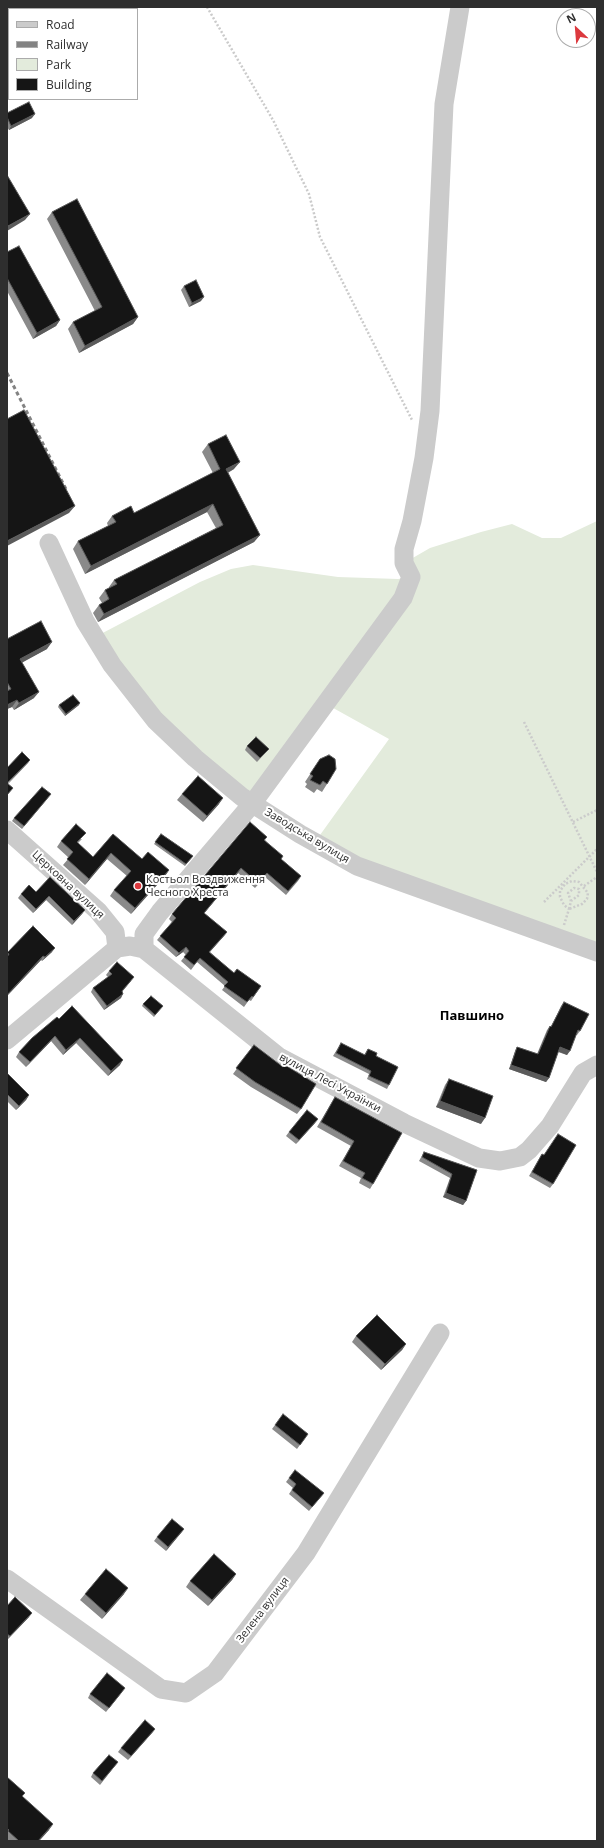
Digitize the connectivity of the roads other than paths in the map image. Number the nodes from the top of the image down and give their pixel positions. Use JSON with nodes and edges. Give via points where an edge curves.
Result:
{"nodes":[{"id":1,"x":460,"y":7,"type":"edge"},
{"id":2,"x":49,"y":542,"type":"dead end"},
{"id":3,"x":252,"y":804,"type":"junction"},
{"id":4,"x":7,"y":830,"type":"edge"},
{"id":5,"x":117,"y":948,"type":"junction"},
{"id":6,"x":144,"y":949,"type":"junction"},
{"id":7,"x":597,"y":952,"type":"edge"},
{"id":8,"x":7,"y":1040,"type":"edge"},
{"id":9,"x":597,"y":1065,"type":"edge"},
{"id":10,"x":440,"y":1333,"type":"dead end"},
{"id":11,"x":7,"y":1579,"type":"edge"}],
"edges":[{"from":1,"to":3,"type":"street","via":[[444,104],[430,411],[424,458],[404,549],[404,563],[411,577],[403,598]]},
{"from":2,"to":3,"type":"street","name":"Заводська вулиця","via":[[85,621],[112,665],[155,720],[195,758]]},
{"from":3,"to":6,"type":"street","via":[[160,912],[144,934]]},
{"from":3,"to":7,"type":"street","name":"Заводська вулиця","via":[[357,866]]},
{"from":4,"to":5,"type":"street","name":"Церковна вулиця","via":[[98,911],[115,932]]},
{"from":5,"to":6,"type":"street","via":[[130,946]]},
{"from":5,"to":8,"type":"street"},
{"from":6,"to":9,"type":"street","name":"вулиця Лесі Українки","via":[[279,1057],[404,1123],[479,1158],[509,1161],[529,1150],[550,1126],[583,1073]]},
{"from":10,"to":11,"type":"street","name":"Зелена вулиця","via":[[306,1553],[215,1673],[186,1693],[161,1689]]}]}
